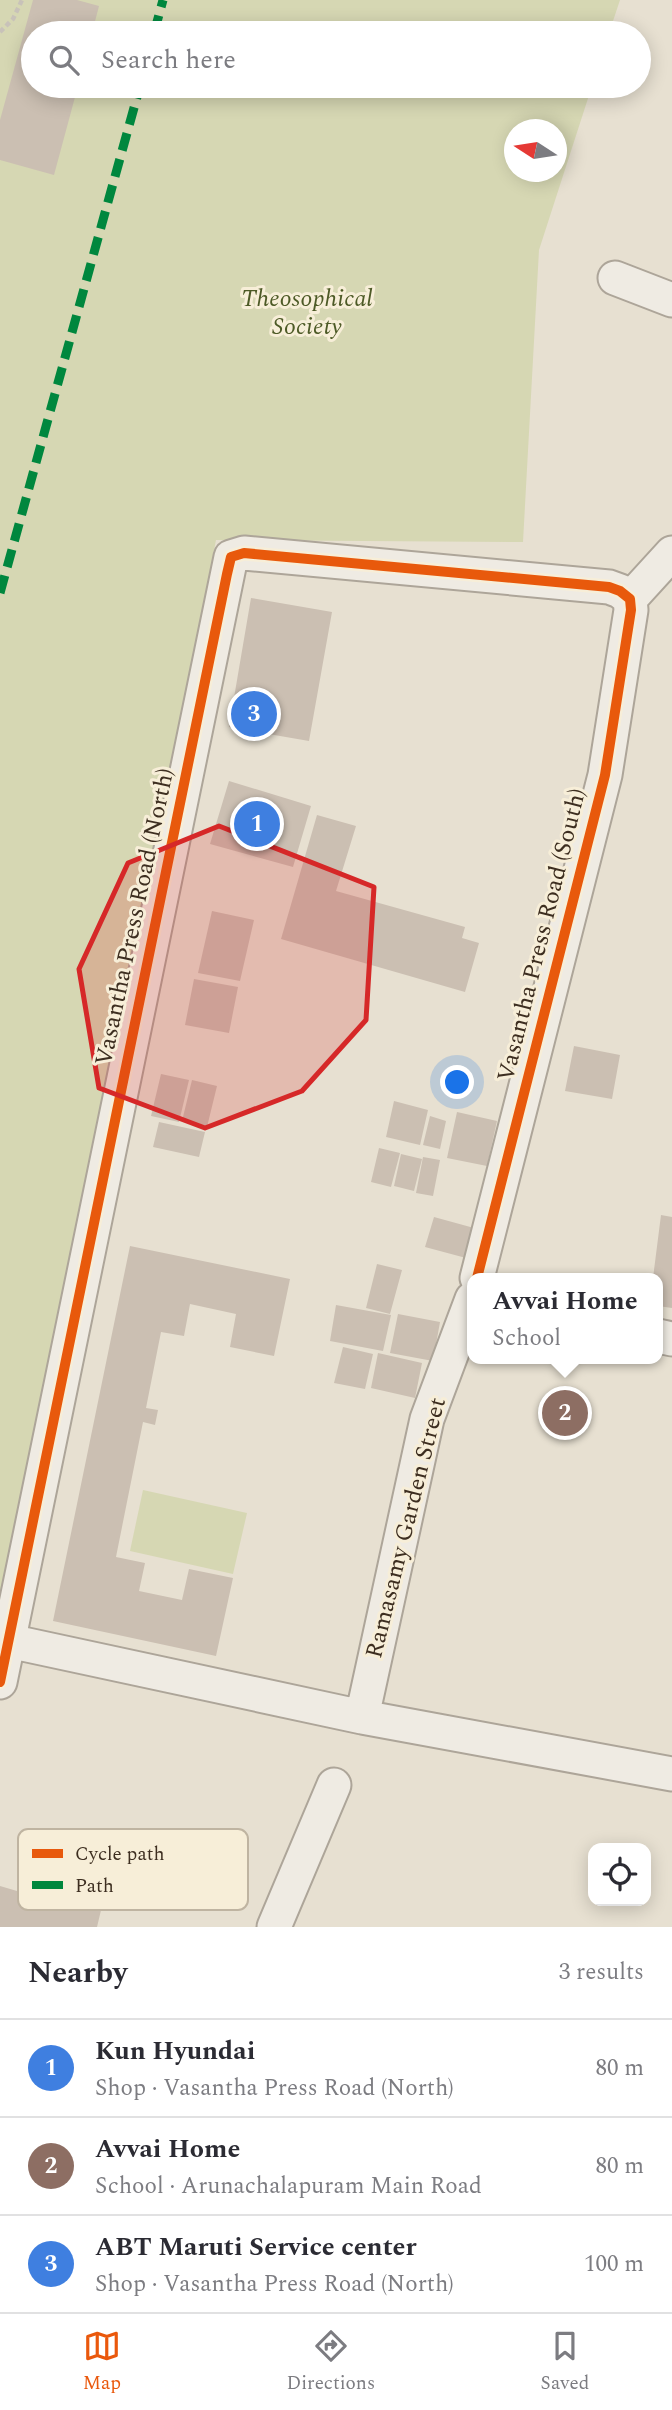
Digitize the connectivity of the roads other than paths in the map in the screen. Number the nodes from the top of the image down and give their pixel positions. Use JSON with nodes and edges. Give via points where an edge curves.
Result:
{"nodes":[{"id":1,"x":615,"y":278,"type":"dead end"},
{"id":2,"x":672,"y":300,"type":"edge"},
{"id":3,"x":672,"y":553,"type":"edge"},
{"id":4,"x":630,"y":599,"type":"junction"},
{"id":5,"x":478,"y":1273,"type":"edge"},
{"id":6,"x":467,"y":1314,"type":"edge"},
{"id":7,"x":9,"y":1641,"type":"junction"},
{"id":8,"x":0,"y":1682,"type":"edge"},
{"id":9,"x":362,"y":1717,"type":"junction"},
{"id":10,"x":672,"y":1774,"type":"edge"},
{"id":11,"x":334,"y":1785,"type":"dead end"},
{"id":12,"x":274,"y":1927,"type":"edge"}],
"edges":[{"from":1,"to":2,"type":"street"},
{"from":3,"to":4,"type":"street"},
{"from":4,"to":5,"type":"street","name":"Vasantha Press Road (South)","via":[[605,775]]},
{"from":4,"to":7,"type":"street","name":"Vasantha Press Road (North)","via":[[608,587],[244,553],[231,557]]},
{"from":6,"to":9,"type":"street","name":"Ramasamy Garden Street","via":[[427,1419]]},
{"from":7,"to":8,"type":"street","name":"Vasantha Press Road (North)"},
{"from":7,"to":9,"type":"street"},
{"from":9,"to":10,"type":"street"},
{"from":11,"to":12,"type":"street"}]}
